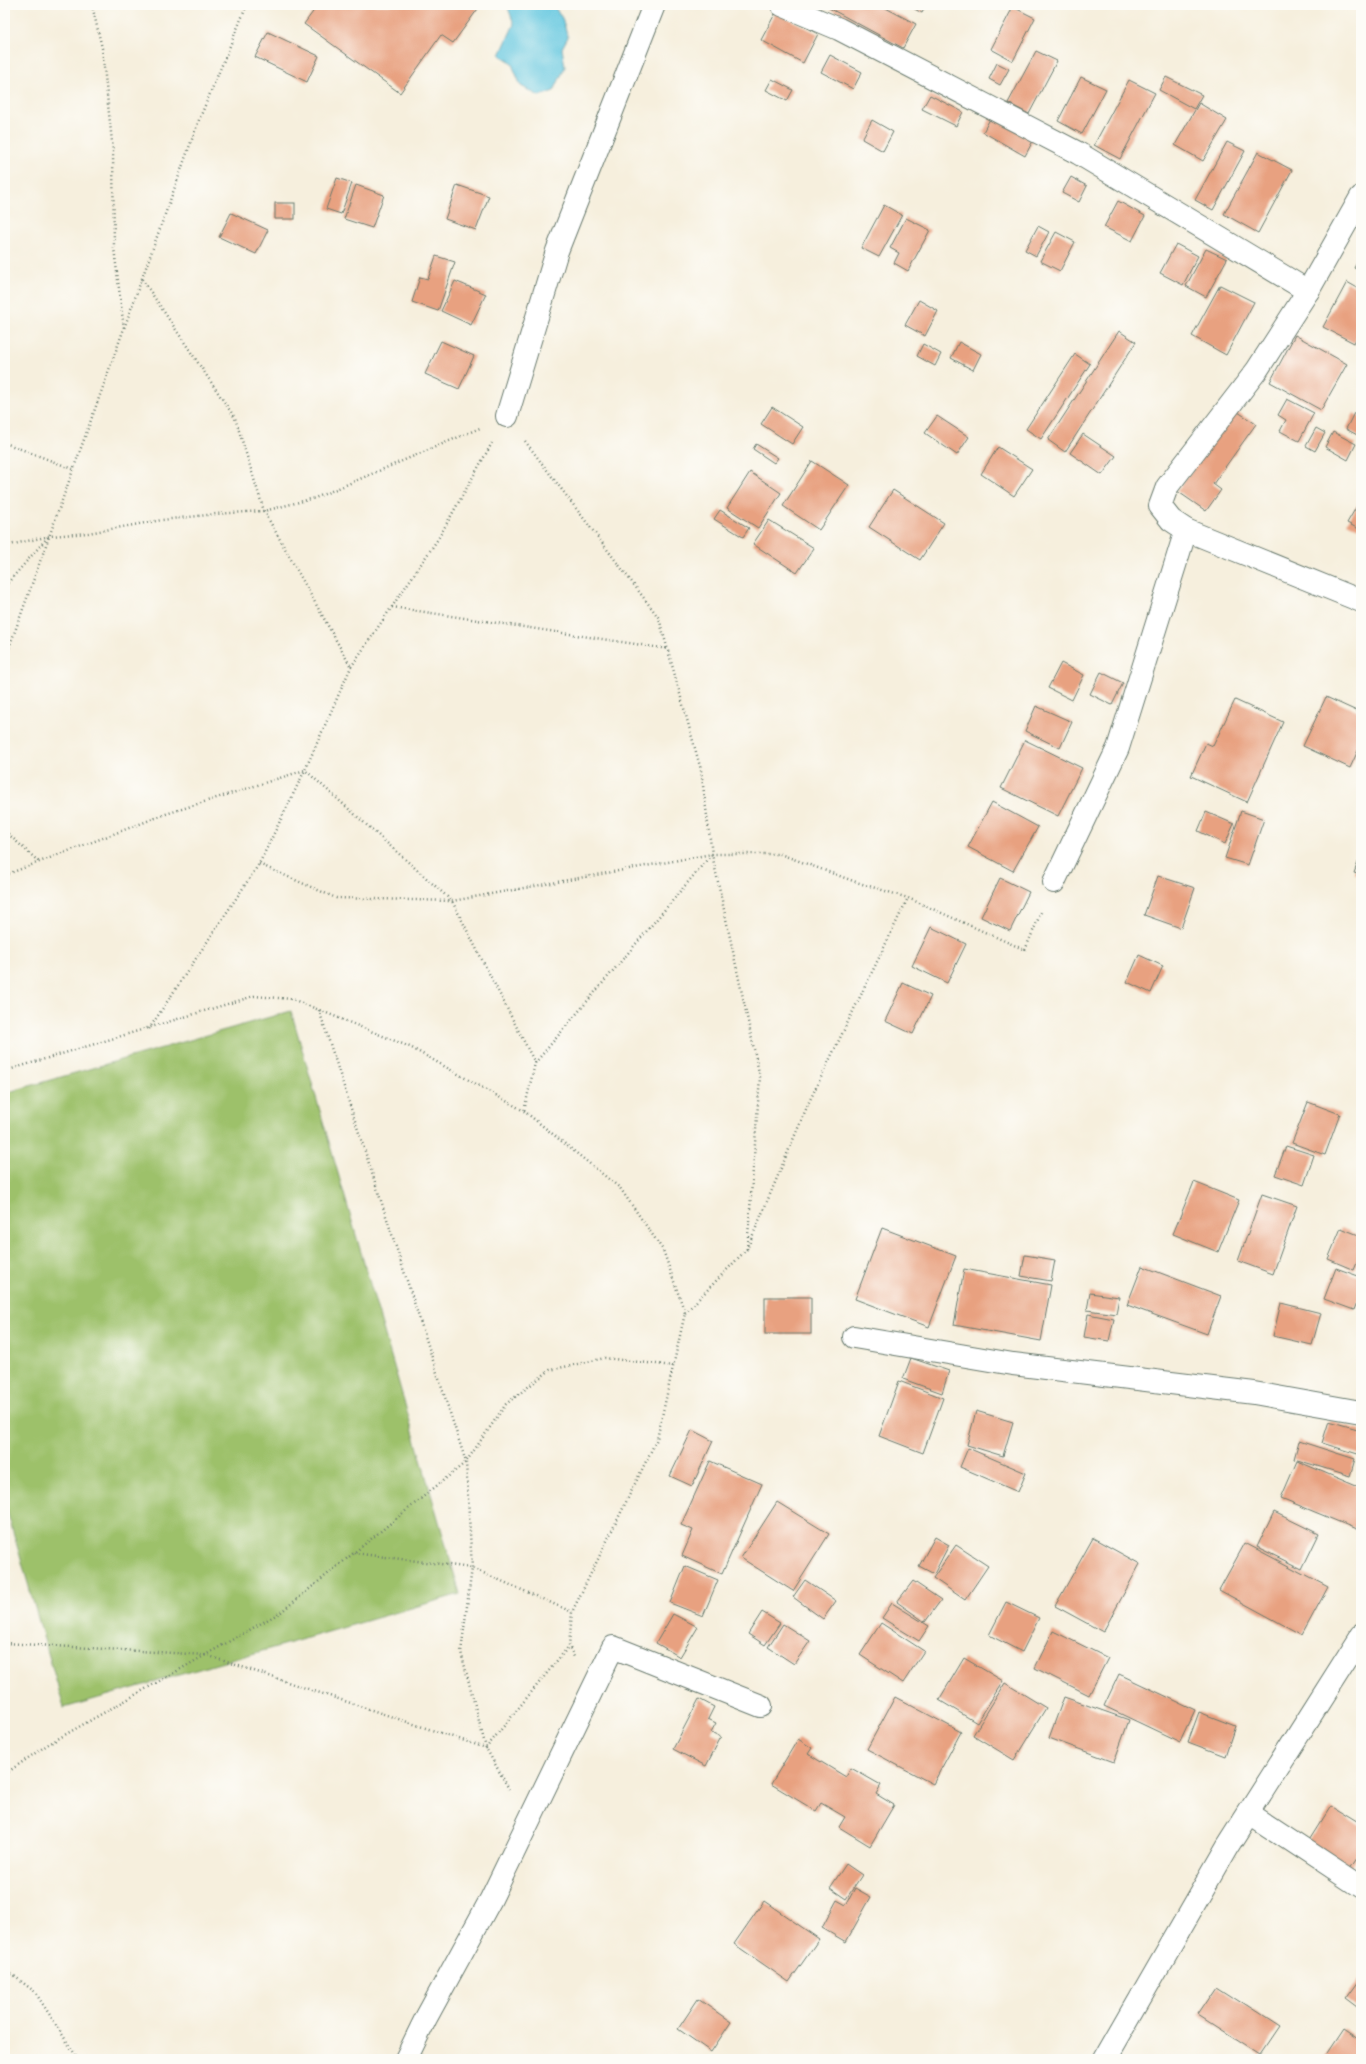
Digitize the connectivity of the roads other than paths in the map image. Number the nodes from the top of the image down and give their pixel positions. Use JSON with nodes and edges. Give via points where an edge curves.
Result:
{"nodes":[{"id":1,"x":654,"y":5,"type":"edge"},
{"id":2,"x":782,"y":5,"type":"edge"},
{"id":3,"x":1361,"y":198,"type":"edge"},
{"id":4,"x":1308,"y":291,"type":"junction"},
{"id":5,"x":507,"y":416,"type":"road end"},
{"id":6,"x":1186,"y":530,"type":"junction"},
{"id":7,"x":1361,"y":601,"type":"edge"},
{"id":8,"x":1054,"y":882,"type":"road end"},
{"id":9,"x":854,"y":1338,"type":"dead end"},
{"id":10,"x":1361,"y":1412,"type":"edge"},
{"id":11,"x":1361,"y":1636,"type":"edge"},
{"id":12,"x":761,"y":1706,"type":"dead end"},
{"id":13,"x":1249,"y":1813,"type":"junction"},
{"id":14,"x":1361,"y":1888,"type":"edge"},
{"id":15,"x":406,"y":2059,"type":"edge"},
{"id":16,"x":1105,"y":2059,"type":"edge"}],
"edges":[{"from":1,"to":5,"type":"street","via":[[557,251]]},
{"from":2,"to":4,"type":"street","via":[[839,29],[1078,153]]},
{"from":3,"to":4,"type":"street"},
{"from":4,"to":6,"type":"street","via":[[1257,370],[1167,487],[1160,506],[1171,520]]},
{"from":6,"to":7,"type":"street"},
{"from":6,"to":8,"type":"street","via":[[1118,748]]},
{"from":9,"to":10,"type":"street","via":[[1013,1364],[1254,1393]]},
{"from":11,"to":13,"type":"street"},
{"from":12,"to":15,"type":"street","via":[[613,1647],[491,1899]]},
{"from":13,"to":14,"type":"street"},
{"from":13,"to":16,"type":"street","via":[[1227,1846]]}]}
